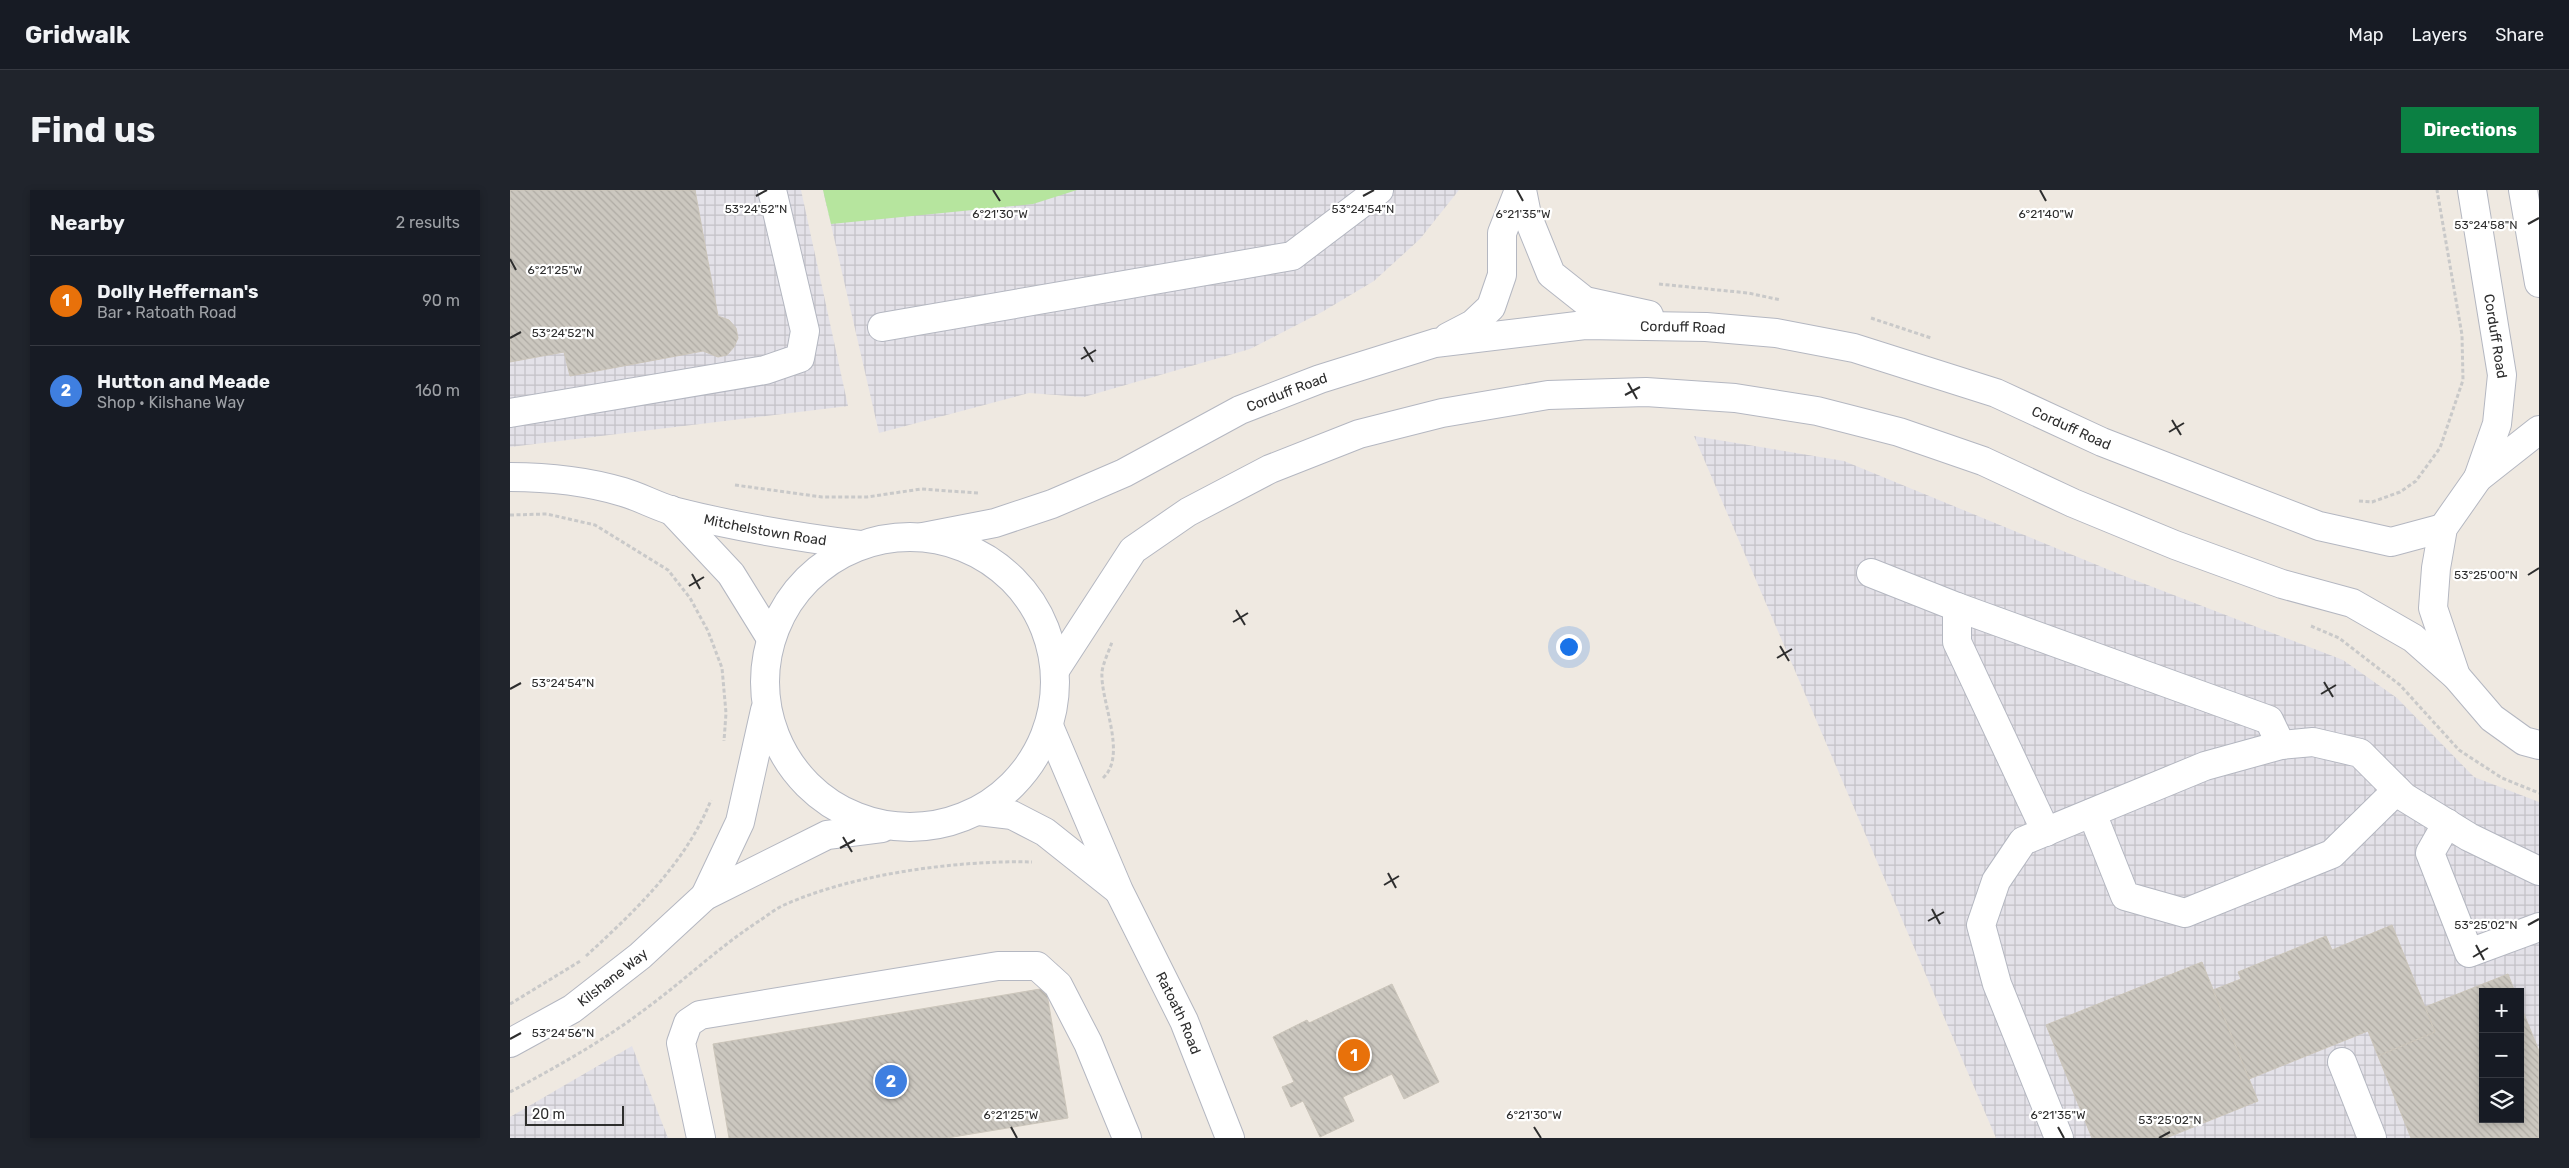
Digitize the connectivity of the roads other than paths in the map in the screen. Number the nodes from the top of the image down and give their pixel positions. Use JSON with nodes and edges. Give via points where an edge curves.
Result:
{"nodes":[{"id":1,"x":772,"y":190,"type":"edge"},
{"id":2,"x":1379,"y":190,"type":"edge"},
{"id":3,"x":1520,"y":190,"type":"edge"},
{"id":4,"x":2472,"y":190,"type":"edge"},
{"id":5,"x":2523,"y":190,"type":"edge"},
{"id":6,"x":2539,"y":283,"type":"edge"},
{"id":7,"x":882,"y":326,"type":"dead end"},
{"id":8,"x":1706,"y":327,"type":"junction"},
{"id":9,"x":1435,"y":343,"type":"junction"},
{"id":10,"x":510,"y":414,"type":"edge"},
{"id":11,"x":2539,"y":430,"type":"edge"},
{"id":12,"x":510,"y":477,"type":"edge"},
{"id":13,"x":2478,"y":478,"type":"junction"},
{"id":14,"x":671,"y":510,"type":"junction"},
{"id":15,"x":2444,"y":528,"type":"junction"},
{"id":16,"x":923,"y":537,"type":"junction"},
{"id":17,"x":860,"y":545,"type":"junction"},
{"id":18,"x":1871,"y":573,"type":"dead end"},
{"id":19,"x":1957,"y":607,"type":"junction"},
{"id":20,"x":770,"y":637,"type":"junction"},
{"id":21,"x":1055,"y":670,"type":"junction"},
{"id":22,"x":2456,"y":676,"type":"junction"},
{"id":23,"x":766,"y":710,"type":"junction"},
{"id":24,"x":1049,"y":726,"type":"junction"},
{"id":25,"x":2281,"y":745,"type":"junction"},
{"id":26,"x":2539,"y":745,"type":"edge"},
{"id":27,"x":2397,"y":790,"type":"junction"},
{"id":28,"x":979,"y":811,"type":"junction"},
{"id":29,"x":2092,"y":813,"type":"junction"},
{"id":30,"x":2447,"y":823,"type":"junction"},
{"id":31,"x":888,"y":827,"type":"junction"},
{"id":32,"x":2046,"y":832,"type":"junction"},
{"id":33,"x":2539,"y":871,"type":"edge"},
{"id":34,"x":1119,"y":891,"type":"junction"},
{"id":35,"x":705,"y":896,"type":"junction"},
{"id":36,"x":2539,"y":927,"type":"edge"},
{"id":37,"x":510,"y":1044,"type":"edge"},
{"id":38,"x":2342,"y":1062,"type":"dead end"},
{"id":39,"x":701,"y":1138,"type":"edge"},
{"id":40,"x":1127,"y":1138,"type":"edge"},
{"id":41,"x":1230,"y":1138,"type":"edge"},
{"id":42,"x":2059,"y":1138,"type":"edge"},
{"id":43,"x":2372,"y":1138,"type":"edge"}],
"edges":[{"from":1,"to":10,"type":"street","via":[[805,331],[800,358],[765,370]]},
{"from":2,"to":7,"type":"street","via":[[1292,256]]},
{"from":3,"to":8,"type":"street","via":[[1551,274],[1585,301]]},
{"from":3,"to":9,"type":"street","via":[[1502,233],[1502,274],[1491,307],[1474,324]]},
{"from":4,"to":13,"type":"street","name":"Corduff Road","via":[[2502,375],[2497,424]]},
{"from":5,"to":6,"type":"street"},
{"from":8,"to":9,"type":"street","name":"Corduff Road","via":[[1585,326]]},
{"from":8,"to":15,"type":"street","name":"Corduff Road","via":[[1776,333],[1854,348],[1996,393],[2102,442],[2319,526],[2391,542]]},
{"from":9,"to":16,"type":"street","name":"Corduff Road","via":[[1320,379],[1240,410],[1124,473],[1052,504],[995,523]]},
{"from":11,"to":13,"type":"street"},
{"from":12,"to":14,"type":"street","name":"Mitchelstown Road","via":[[583,482],[624,492]]},
{"from":13,"to":15,"type":"street"},
{"from":14,"to":17,"type":"street","name":"Mitchelstown Road","via":[[780,535]]},
{"from":14,"to":20,"type":"street","name":"Mitchelstown Road","via":[[730,574]]},
{"from":15,"to":22,"type":"street","via":[[2433,608]]},
{"from":16,"to":17,"type":"street","via":[[894,538]]},
{"from":16,"to":21,"type":"street","via":[[962,546],[1004,571],[1028,596],[1046,631]]},
{"from":17,"to":20,"type":"street","via":[[822,565],[792,596]]},
{"from":18,"to":19,"type":"street"},
{"from":19,"to":25,"type":"street","via":[[2270,720]]},
{"from":19,"to":32,"type":"street","via":[[1958,642]]},
{"from":20,"to":23,"type":"street","via":[[764,674]]},
{"from":21,"to":22,"type":"street","via":[[1133,550],[1188,512],[1270,469],[1360,434],[1442,413],[1548,395],[1646,392],[1735,398],[1817,411],[1899,432],[1983,461],[2175,545],[2282,584],[2352,603],[2413,638]]},
{"from":21,"to":24,"type":"street"},
{"from":22,"to":26,"type":"street","via":[[2492,718],[2524,741]]},
{"from":23,"to":31,"type":"street","via":[[786,762],[812,792],[859,820]]},
{"from":23,"to":35,"type":"street","name":"Kilshane Way","via":[[740,822]]},
{"from":24,"to":28,"type":"street","via":[[1021,777]]},
{"from":24,"to":34,"type":"street","name":"Ratoath Road"},
{"from":25,"to":27,"type":"street","via":[[2313,742],[2360,753]]},
{"from":25,"to":29,"type":"street","via":[[2205,766]]},
{"from":27,"to":29,"type":"street","via":[[2332,854],[2185,913],[2125,896]]},
{"from":27,"to":30,"type":"street"},
{"from":28,"to":31,"type":"street","via":[[933,827]]},
{"from":28,"to":34,"type":"street","name":"Ratoath Road","via":[[1012,815],[1045,832]]},
{"from":29,"to":32,"type":"street"},
{"from":30,"to":33,"type":"street"},
{"from":30,"to":36,"type":"street","via":[[2430,853],[2469,953]]},
{"from":31,"to":35,"type":"street","name":"Kilshane Way","via":[[828,835]]},
{"from":32,"to":42,"type":"street","via":[[2023,841],[1996,881],[1981,925],[1997,984]]},
{"from":34,"to":41,"type":"street","name":"Ratoath Road","via":[[1184,1020]]},
{"from":35,"to":37,"type":"street","name":"Kilshane Way","via":[[640,956],[572,1009]]},
{"from":38,"to":43,"type":"street"},
{"from":39,"to":40,"type":"street","via":[[681,1043],[688,1023],[700,1014],[998,966],[1037,966],[1058,985],[1088,1043]]}]}
